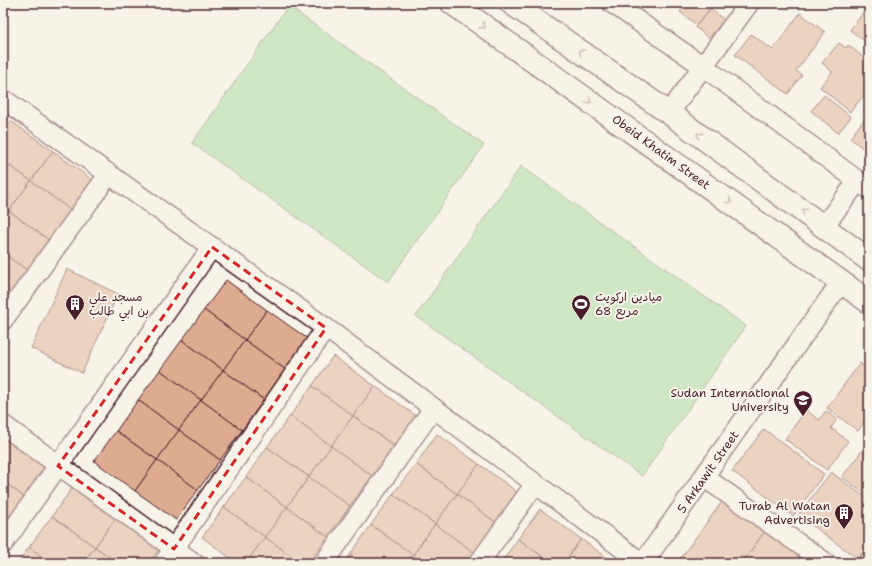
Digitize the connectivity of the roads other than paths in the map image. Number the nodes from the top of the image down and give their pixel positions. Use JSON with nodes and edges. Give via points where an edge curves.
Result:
{"nodes":[{"id":1,"x":452,"y":3,"type":"edge"},
{"id":2,"x":511,"y":3,"type":"edge"},
{"id":3,"x":612,"y":3,"type":"edge"},
{"id":4,"x":749,"y":3,"type":"edge"},
{"id":5,"x":704,"y":67,"type":"junction"},
{"id":6,"x":3,"y":99,"type":"edge"},
{"id":7,"x":669,"y":113,"type":"junction"},
{"id":8,"x":109,"y":174,"type":"junction"},
{"id":9,"x":864,"y":185,"type":"edge"},
{"id":10,"x":824,"y":226,"type":"junction"},
{"id":11,"x":212,"y":247,"type":"junction"},
{"id":12,"x":869,"y":260,"type":"edge"},
{"id":13,"x":841,"y":282,"type":"junction"},
{"id":14,"x":869,"y":302,"type":"edge"},
{"id":15,"x":3,"y":320,"type":"edge"},
{"id":16,"x":326,"y":328,"type":"junction"},
{"id":17,"x":433,"y":409,"type":"junction"},
{"id":18,"x":3,"y":425,"type":"edge"},
{"id":19,"x":58,"y":466,"type":"junction"},
{"id":20,"x":704,"y":478,"type":"junction"},
{"id":21,"x":535,"y":484,"type":"junction"},
{"id":22,"x":3,"y":544,"type":"edge"},
{"id":23,"x":169,"y":556,"type":"edge"},
{"id":24,"x":194,"y":563,"type":"edge"},
{"id":25,"x":324,"y":563,"type":"edge"},
{"id":26,"x":479,"y":563,"type":"edge"},
{"id":27,"x":642,"y":563,"type":"edge"},
{"id":28,"x":826,"y":563,"type":"edge"}],
"edges":[{"from":1,"to":13,"type":"main road","name":"Obeid Khatim Street","one_way":true},
{"from":7,"to":2,"type":"main road","one_way":true},
{"from":3,"to":5,"type":"street"},
{"from":4,"to":5,"type":"street"},
{"from":5,"to":7,"type":"street"},
{"from":5,"to":9,"type":"street"},
{"from":6,"to":8,"type":"street"},
{"from":10,"to":7,"type":"main road","one_way":true},
{"from":8,"to":11,"type":"street"},
{"from":8,"to":15,"type":"street"},
{"from":9,"to":10,"type":"street"},
{"from":10,"to":12,"type":"main road"},
{"from":11,"to":16,"type":"street"},
{"from":11,"to":19,"type":"street"},
{"from":13,"to":14,"type":"main road","name":"Obeid Khatim Street"},
{"from":13,"to":20,"type":"street","name":"5 Arkawit Street"},
{"from":16,"to":17,"type":"street"},
{"from":16,"to":23,"type":"street"},
{"from":17,"to":21,"type":"street"},
{"from":17,"to":25,"type":"street"},
{"from":18,"to":19,"type":"street"},
{"from":19,"to":22,"type":"street"},
{"from":19,"to":23,"type":"street"},
{"from":20,"to":27,"type":"street","name":"5 Arkawit Street"},
{"from":20,"to":28,"type":"street"},
{"from":21,"to":26,"type":"street"},
{"from":21,"to":27,"type":"street"},
{"from":23,"to":24,"type":"street"}]}
